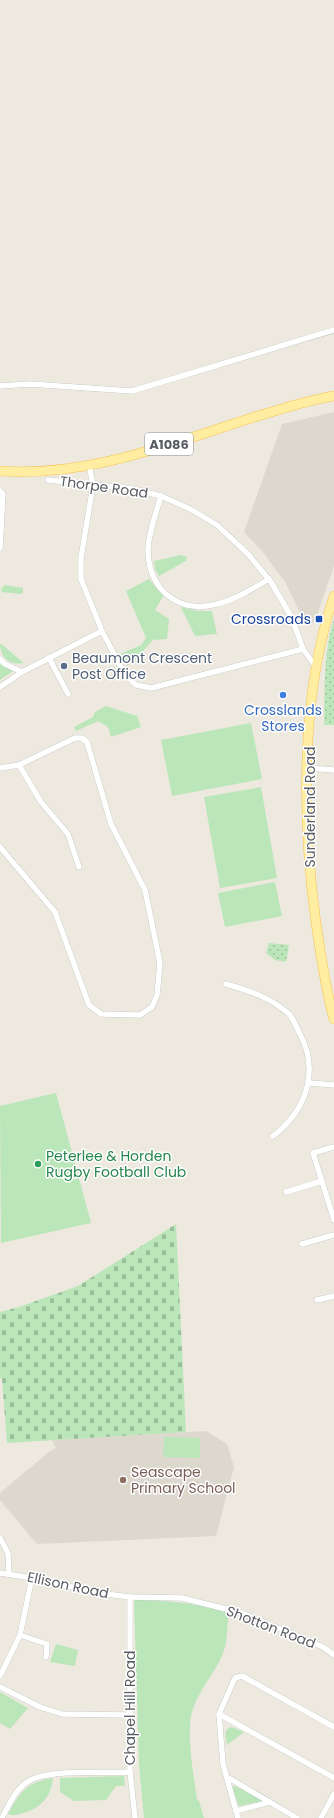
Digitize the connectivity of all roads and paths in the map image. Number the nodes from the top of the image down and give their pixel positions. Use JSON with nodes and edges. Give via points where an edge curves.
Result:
{"nodes":[{"id":1,"x":334,"y":330,"type":"edge"},
{"id":2,"x":0,"y":386,"type":"edge"},
{"id":3,"x":334,"y":396,"type":"edge"},
{"id":4,"x":89,"y":465,"type":"junction"},
{"id":5,"x":0,"y":471,"type":"edge"},
{"id":6,"x":48,"y":480,"type":"dead end"},
{"id":7,"x":93,"y":485,"type":"junction"},
{"id":8,"x":0,"y":491,"type":"edge"},
{"id":9,"x":161,"y":496,"type":"junction"},
{"id":10,"x":0,"y":548,"type":"edge"},
{"id":11,"x":269,"y":579,"type":"junction"},
{"id":12,"x":334,"y":596,"type":"edge"},
{"id":13,"x":102,"y":631,"type":"junction"},
{"id":14,"x":303,"y":649,"type":"junction"},
{"id":15,"x":49,"y":658,"type":"junction"},
{"id":16,"x":0,"y":659,"type":"edge"},
{"id":17,"x":316,"y":668,"type":"junction"},
{"id":18,"x":22,"y":672,"type":"junction"},
{"id":19,"x":0,"y":687,"type":"edge"},
{"id":20,"x":68,"y":694,"type":"dead end"},
{"id":21,"x":19,"y":766,"type":"junction"},
{"id":22,"x":0,"y":768,"type":"edge"},
{"id":23,"x":308,"y":768,"type":"junction"},
{"id":24,"x":334,"y":770,"type":"edge"},
{"id":25,"x":0,"y":847,"type":"edge"},
{"id":26,"x":79,"y":867,"type":"dead end"},
{"id":27,"x":226,"y":984,"type":"dead end"},
{"id":28,"x":334,"y":1019,"type":"edge"},
{"id":29,"x":310,"y":1083,"type":"junction"},
{"id":30,"x":334,"y":1085,"type":"edge"},
{"id":31,"x":273,"y":1136,"type":"dead end"},
{"id":32,"x":334,"y":1147,"type":"edge"},
{"id":33,"x":322,"y":1181,"type":"junction"},
{"id":34,"x":286,"y":1192,"type":"dead end"},
{"id":35,"x":334,"y":1220,"type":"edge"},
{"id":36,"x":334,"y":1235,"type":"edge"},
{"id":37,"x":302,"y":1244,"type":"dead end"},
{"id":38,"x":334,"y":1296,"type":"edge"},
{"id":39,"x":317,"y":1300,"type":"dead end"},
{"id":40,"x":0,"y":1538,"type":"edge"},
{"id":41,"x":0,"y":1573,"type":"edge"},
{"id":42,"x":9,"y":1574,"type":"junction"},
{"id":43,"x":32,"y":1578,"type":"junction"},
{"id":44,"x":133,"y":1597,"type":"junction"},
{"id":45,"x":182,"y":1598,"type":"joint"},
{"id":46,"x":20,"y":1635,"type":"junction"},
{"id":47,"x":334,"y":1655,"type":"edge"},
{"id":48,"x":46,"y":1657,"type":"dead end"},
{"id":49,"x":0,"y":1676,"type":"edge"},
{"id":50,"x":0,"y":1687,"type":"edge"},
{"id":51,"x":130,"y":1714,"type":"junction"},
{"id":52,"x":219,"y":1714,"type":"junction"},
{"id":53,"x":334,"y":1727,"type":"edge"},
{"id":54,"x":130,"y":1772,"type":"junction"},
{"id":55,"x":226,"y":1777,"type":"junction"},
{"id":56,"x":334,"y":1778,"type":"edge"},
{"id":57,"x":334,"y":1794,"type":"edge"},
{"id":58,"x":270,"y":1802,"type":"junction"},
{"id":59,"x":236,"y":1811,"type":"junction"},
{"id":60,"x":2,"y":1818,"type":"edge"},
{"id":61,"x":136,"y":1818,"type":"edge"},
{"id":62,"x":238,"y":1818,"type":"edge"},
{"id":63,"x":297,"y":1818,"type":"edge"},
{"id":64,"x":321,"y":1818,"type":"edge"}],
"edges":[{"from":1,"to":2,"type":"street","via":[[132,391],[30,384]]},
{"from":3,"to":4,"type":"main road","name":"Thorpe Road","number":"A1086","via":[[301,403],[140,453]]},
{"from":4,"to":5,"type":"main road","name":"Thorpe Road","number":"A1086","via":[[31,472]]},
{"from":4,"to":7,"type":"street"},
{"from":6,"to":7,"type":"street","name":"Thorpe Road"},
{"from":7,"to":9,"type":"street","name":"Thorpe Road","via":[[133,489]]},
{"from":7,"to":13,"type":"street","via":[[81,558],[81,579]]},
{"from":8,"to":10,"type":"street","via":[[3,494]]},
{"from":9,"to":11,"type":"street","name":"Thorpe Road","via":[[217,525],[248,554]]},
{"from":9,"to":11,"type":"street","via":[[148,550],[150,569],[158,585],[169,598],[189,606],[209,606],[230,601]]},
{"from":11,"to":14,"type":"street","name":"Thorpe Road","via":[[292,618]]},
{"from":12,"to":17,"type":"main road","name":"Sunderland Road","via":[[319,646]]},
{"from":13,"to":14,"type":"street","via":[[124,673],[136,685],[151,688]]},
{"from":13,"to":15,"type":"street"},
{"from":14,"to":17,"type":"street","name":"Thorpe Road"},
{"from":15,"to":18,"type":"street"},
{"from":15,"to":20,"type":"street"},
{"from":16,"to":18,"type":"street"},
{"from":17,"to":23,"type":"main road","name":"Sunderland Road"},
{"from":18,"to":19,"type":"street"},
{"from":21,"to":22,"type":"street"},
{"from":21,"to":25,"type":"street","via":[[75,738],[82,738],[87,742],[111,824],[145,890],[160,964],[157,995],[152,1007],[140,1016],[128,1016],[101,1014],[89,1005],[55,912]]},
{"from":21,"to":26,"type":"street","via":[[41,802],[68,834]]},
{"from":23,"to":24,"type":"street"},
{"from":23,"to":28,"type":"main road","name":"Sunderland Road","via":[[308,855],[312,897],[325,985]]},
{"from":27,"to":29,"type":"street","via":[[262,995],[290,1014],[307,1046]]},
{"from":29,"to":30,"type":"street"},
{"from":29,"to":31,"type":"street","via":[[287,1126]]},
{"from":32,"to":33,"type":"street","via":[[313,1153]]},
{"from":33,"to":34,"type":"street"},
{"from":33,"to":35,"type":"street"},
{"from":36,"to":37,"type":"street"},
{"from":38,"to":39,"type":"street"},
{"from":40,"to":42,"type":"street","via":[[8,1554]]},
{"from":41,"to":42,"type":"street","name":"Ellison Road"},
{"from":42,"to":43,"type":"street","name":"Ellison Road"},
{"from":43,"to":44,"type":"street","name":"Ellison Road","via":[[98,1593]]},
{"from":43,"to":46,"type":"street"},
{"from":44,"to":45,"type":"street","name":"Ellison Road"},
{"from":44,"to":51,"type":"street","name":"Chapel Hill Road"},
{"from":45,"to":47,"type":"street","name":"Shotton Road","via":[[242,1613],[323,1647]]},
{"from":46,"to":48,"type":"street","via":[[48,1644]]},
{"from":46,"to":49,"type":"street"},
{"from":50,"to":51,"type":"street","via":[[40,1708],[62,1714]]},
{"from":51,"to":54,"type":"street","name":"Chapel Hill Road"},
{"from":52,"to":53,"type":"street","via":[[236,1678],[242,1676]]},
{"from":52,"to":55,"type":"street","via":[[222,1764]]},
{"from":52,"to":56,"type":"street"},
{"from":54,"to":60,"type":"street","via":[[47,1775],[29,1781],[15,1794]]},
{"from":54,"to":61,"type":"street","name":"Chapel Hill Road"},
{"from":55,"to":58,"type":"street"},
{"from":55,"to":59,"type":"street"},
{"from":57,"to":64,"type":"street"},
{"from":58,"to":59,"type":"street"},
{"from":58,"to":63,"type":"street"},
{"from":59,"to":62,"type":"street"}]}
